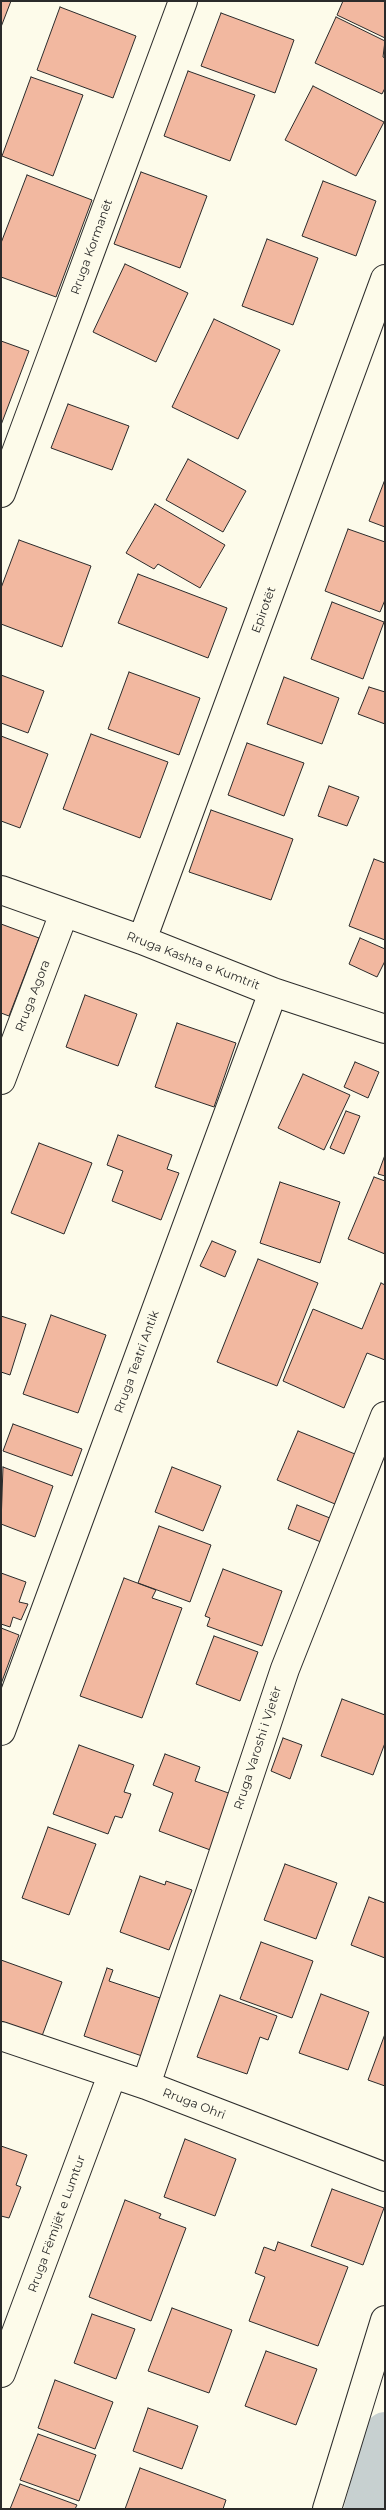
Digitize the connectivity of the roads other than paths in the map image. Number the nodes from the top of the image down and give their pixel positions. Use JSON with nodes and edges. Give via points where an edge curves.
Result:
{"nodes":[{"id":1,"x":183,"y":1,"type":"edge"},
{"id":2,"x":385,"y":279,"type":"edge"},
{"id":3,"x":1,"y":493,"type":"edge"},
{"id":4,"x":1,"y":890,"type":"edge"},
{"id":5,"x":64,"y":913,"type":"junction"},
{"id":6,"x":142,"y":940,"type":"junction"},
{"id":7,"x":273,"y":992,"type":"junction"},
{"id":8,"x":385,"y":1029,"type":"edge"},
{"id":9,"x":1,"y":1080,"type":"edge"},
{"id":10,"x":385,"y":1416,"type":"edge"},
{"id":11,"x":1,"y":1731,"type":"edge"},
{"id":12,"x":1,"y":2036,"type":"edge"},
{"id":13,"x":112,"y":2074,"type":"junction"},
{"id":14,"x":146,"y":2086,"type":"junction"},
{"id":15,"x":385,"y":2177,"type":"edge"},
{"id":16,"x":385,"y":2320,"type":"edge"},
{"id":17,"x":1,"y":2373,"type":"edge"},
{"id":18,"x":327,"y":2509,"type":"edge"}],
"edges":[{"from":1,"to":3,"type":"street","name":"Rruga Kormanët"},
{"from":2,"to":6,"type":"street","name":"Epirotët"},
{"from":4,"to":5,"type":"street","name":"Rruga Kashta e Kumtrit"},
{"from":5,"to":6,"type":"street","name":"Rruga Kashta e Kumtrit"},
{"from":5,"to":9,"type":"street","name":"Rruga Agora"},
{"from":6,"to":7,"type":"street","name":"Rruga Kashta e Kumtrit"},
{"from":7,"to":8,"type":"street","name":"Rruga Kashta e Kumtrit"},
{"from":7,"to":11,"type":"street","name":"Rruga Teatri Antik"},
{"from":10,"to":14,"type":"street","name":"Rruga Varoshi i Vjetër","via":[[285,1669]]},
{"from":12,"to":13,"type":"street","name":"Rruga Ohri"},
{"from":13,"to":14,"type":"street","name":"Rruga Ohri"},
{"from":13,"to":17,"type":"street","name":"Rruga Fëmijët e Lumtur"},
{"from":14,"to":15,"type":"street","name":"Rruga Ohri"},
{"from":16,"to":18,"type":"street"}]}
